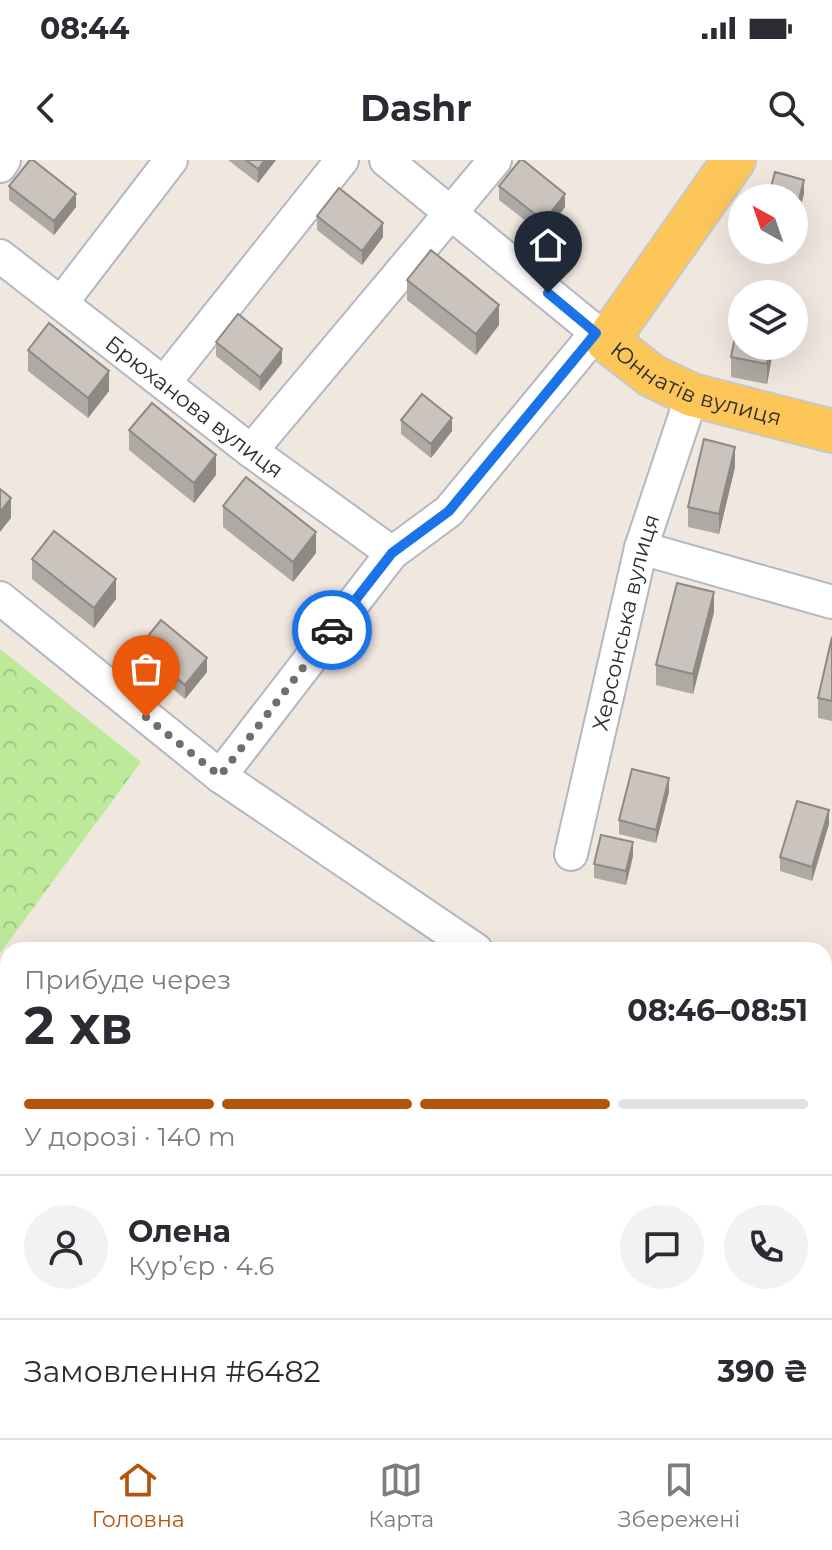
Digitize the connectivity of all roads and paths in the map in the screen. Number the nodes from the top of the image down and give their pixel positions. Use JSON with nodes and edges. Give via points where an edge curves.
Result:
{"nodes":[{"id":1,"x":4,"y":160,"type":"edge"},
{"id":2,"x":171,"y":160,"type":"edge"},
{"id":3,"x":342,"y":160,"type":"edge"},
{"id":4,"x":386,"y":160,"type":"edge"},
{"id":5,"x":495,"y":160,"type":"edge"},
{"id":6,"x":734,"y":160,"type":"edge"},
{"id":7,"x":0,"y":166,"type":"edge"},
{"id":8,"x":451,"y":214,"type":"junction"},
{"id":9,"x":0,"y":256,"type":"edge"},
{"id":10,"x":62,"y":302,"type":"junction"},
{"id":11,"x":602,"y":337,"type":"junction"},
{"id":12,"x":164,"y":383,"type":"junction"},
{"id":13,"x":692,"y":395,"type":"junction"},
{"id":14,"x":832,"y":431,"type":"edge"},
{"id":15,"x":251,"y":451,"type":"junction"},
{"id":16,"x":641,"y":548,"type":"junction"},
{"id":17,"x":392,"y":553,"type":"junction"},
{"id":18,"x":0,"y":598,"type":"edge"},
{"id":19,"x":832,"y":602,"type":"edge"},
{"id":20,"x":220,"y":776,"type":"junction"},
{"id":21,"x":571,"y":854,"type":"dead end"},
{"id":22,"x":464,"y":942,"type":"edge"}],
"edges":[{"from":1,"to":7,"type":"street"},
{"from":2,"to":10,"type":"street"},
{"from":3,"to":12,"type":"street"},
{"from":4,"to":8,"type":"street","name":"Юннатів вулиця"},
{"from":5,"to":8,"type":"street"},
{"from":6,"to":11,"type":"main road"},
{"from":8,"to":11,"type":"street","name":"Юннатів вулиця"},
{"from":8,"to":15,"type":"street"},
{"from":9,"to":10,"type":"street","name":"Брюханова вулиця"},
{"from":10,"to":12,"type":"street","name":"Брюханова вулиця"},
{"from":11,"to":13,"type":"main road","name":"Юннатів вулиця","via":[[652,376]]},
{"from":11,"to":17,"type":"street","via":[[449,511]]},
{"from":12,"to":15,"type":"street","name":"Брюханова вулиця"},
{"from":13,"to":14,"type":"main road","name":"Юннатів вулиця"},
{"from":13,"to":16,"type":"street","name":"Херсонська вулиця"},
{"from":15,"to":17,"type":"street","name":"Брюханова вулиця"},
{"from":16,"to":19,"type":"street"},
{"from":16,"to":21,"type":"street","name":"Херсонська вулиця"},
{"from":17,"to":20,"type":"street"},
{"from":18,"to":20,"type":"street"},
{"from":20,"to":22,"type":"street"}]}
